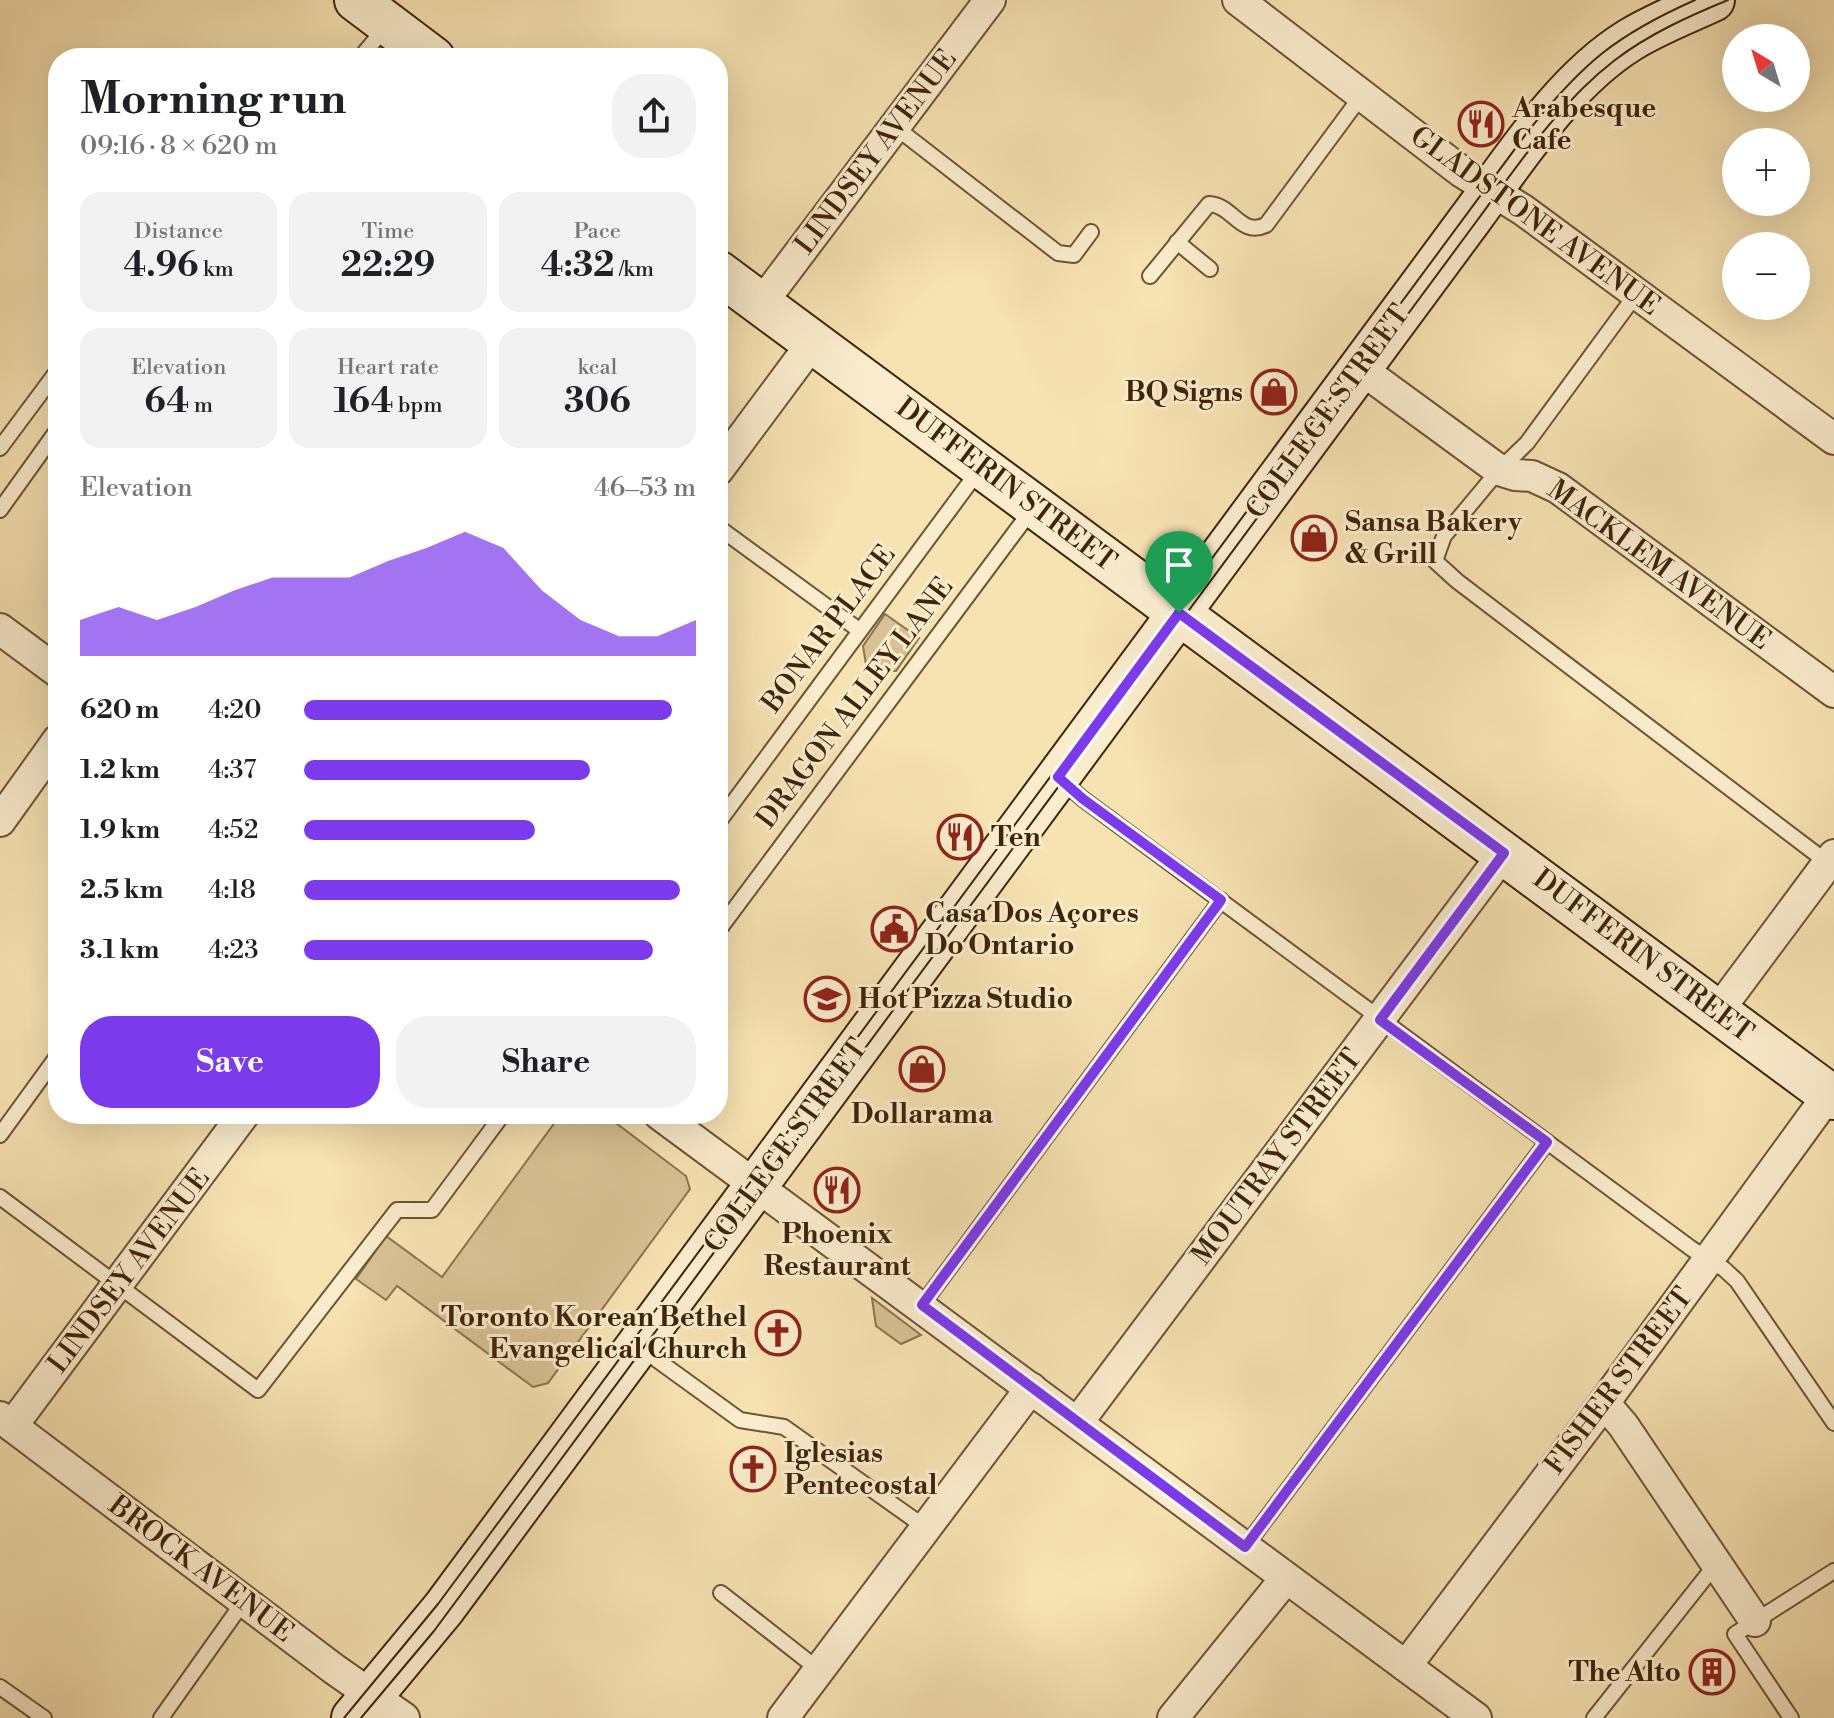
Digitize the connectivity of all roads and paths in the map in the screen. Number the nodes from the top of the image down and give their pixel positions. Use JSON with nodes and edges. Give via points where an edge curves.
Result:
{"nodes":[{"id":1,"x":990,"y":0,"type":"edge"},
{"id":2,"x":1238,"y":0,"type":"edge"},
{"id":3,"x":1713,"y":0,"type":"edge"},
{"id":4,"x":372,"y":12,"type":"edge"},
{"id":5,"x":363,"y":48,"type":"edge"},
{"id":6,"x":420,"y":48,"type":"edge"},
{"id":7,"x":1362,"y":95,"type":"junction"},
{"id":8,"x":894,"y":126,"type":"junction"},
{"id":9,"x":1491,"y":190,"type":"junction"},
{"id":10,"x":1091,"y":232,"type":"dead end"},
{"id":11,"x":1177,"y":242,"type":"junction"},
{"id":12,"x":1210,"y":269,"type":"dead end"},
{"id":13,"x":1150,"y":276,"type":"dead end"},
{"id":14,"x":728,"y":279,"type":"edge"},
{"id":15,"x":1637,"y":293,"type":"junction"},
{"id":16,"x":761,"y":304,"type":"junction"},
{"id":17,"x":813,"y":342,"type":"junction"},
{"id":18,"x":1361,"y":369,"type":"junction"},
{"id":19,"x":48,"y":383,"type":"edge"},
{"id":20,"x":1834,"y":439,"type":"edge"},
{"id":21,"x":48,"y":443,"type":"edge"},
{"id":22,"x":0,"y":448,"type":"edge"},
{"id":23,"x":728,"y":457,"type":"edge"},
{"id":24,"x":981,"y":467,"type":"junction"},
{"id":25,"x":1499,"y":470,"type":"junction"},
{"id":26,"x":1034,"y":505,"type":"junction"},
{"id":27,"x":0,"y":510,"type":"edge"},
{"id":28,"x":728,"y":534,"type":"edge"},
{"id":29,"x":1179,"y":613,"type":"junction"},
{"id":30,"x":0,"y":629,"type":"edge"},
{"id":31,"x":859,"y":630,"type":"junction"},
{"id":32,"x":48,"y":665,"type":"edge"},
{"id":33,"x":1834,"y":692,"type":"edge"},
{"id":34,"x":48,"y":754,"type":"edge"},
{"id":35,"x":1058,"y":777,"type":"junction"},
{"id":36,"x":728,"y":809,"type":"edge"},
{"id":37,"x":0,"y":821,"type":"edge"},
{"id":38,"x":1504,"y":853,"type":"junction"},
{"id":39,"x":1831,"y":859,"type":"edge"},
{"id":40,"x":1221,"y":900,"type":"junction"},
{"id":41,"x":728,"y":918,"type":"edge"},
{"id":42,"x":1718,"y":1011,"type":"junction"},
{"id":43,"x":1380,"y":1020,"type":"junction"},
{"id":44,"x":48,"y":1069,"type":"edge"},
{"id":45,"x":1831,"y":1096,"type":"edge"},
{"id":46,"x":237,"y":1124,"type":"edge"},
{"id":47,"x":496,"y":1124,"type":"edge"},
{"id":48,"x":673,"y":1124,"type":"edge"},
{"id":49,"x":0,"y":1135,"type":"edge"},
{"id":50,"x":1547,"y":1142,"type":"junction"},
{"id":51,"x":757,"y":1185,"type":"junction"},
{"id":52,"x":0,"y":1197,"type":"edge"},
{"id":53,"x":1709,"y":1259,"type":"junction"},
{"id":54,"x":118,"y":1286,"type":"junction"},
{"id":55,"x":922,"y":1305,"type":"junction"},
{"id":56,"x":638,"y":1346,"type":"junction"},
{"id":57,"x":1031,"y":1388,"type":"junction"},
{"id":58,"x":1604,"y":1403,"type":"junction"},
{"id":59,"x":6,"y":1422,"type":"edge"},
{"id":60,"x":1078,"y":1422,"type":"junction"},
{"id":61,"x":1834,"y":1423,"type":"edge"},
{"id":62,"x":926,"y":1528,"type":"junction"},
{"id":63,"x":1245,"y":1547,"type":"junction"},
{"id":64,"x":1717,"y":1563,"type":"junction"},
{"id":65,"x":1834,"y":1571,"type":"edge"},
{"id":66,"x":1286,"y":1578,"type":"junction"},
{"id":67,"x":721,"y":1593,"type":"dead end"},
{"id":68,"x":244,"y":1601,"type":"junction"},
{"id":69,"x":1755,"y":1621,"type":"junction"},
{"id":70,"x":1406,"y":1666,"type":"junction"},
{"id":71,"x":819,"y":1670,"type":"junction"},
{"id":72,"x":0,"y":1687,"type":"edge"},
{"id":73,"x":376,"y":1711,"type":"edge"},
{"id":74,"x":44,"y":1718,"type":"edge"},
{"id":75,"x":161,"y":1718,"type":"edge"},
{"id":76,"x":783,"y":1718,"type":"edge"},
{"id":77,"x":1173,"y":1718,"type":"edge"},
{"id":78,"x":1476,"y":1718,"type":"edge"},
{"id":79,"x":1594,"y":1718,"type":"edge"},
{"id":80,"x":1791,"y":1718,"type":"edge"}],
"edges":[{"from":1,"to":8,"type":"street","name":"LINDSEY AVENUE"},
{"from":2,"to":7,"type":"street","name":"GLADSTONE AVENUE"},
{"from":3,"to":9,"type":"main road","name":"COLLEGE STREET","via":[[1627,41],[1588,72]]},
{"from":4,"to":5,"type":"lane"},
{"from":4,"to":6,"type":"main road"},
{"from":7,"to":9,"type":"street","name":"GLADSTONE AVENUE"},
{"from":7,"to":11,"type":"lane","via":[[1266,225],[1246,227],[1209,204]]},
{"from":8,"to":10,"type":"lane","via":[[1058,253],[1074,255]]},
{"from":8,"to":16,"type":"street","name":"LINDSEY AVENUE"},
{"from":9,"to":15,"type":"street","name":"GLADSTONE AVENUE"},
{"from":9,"to":18,"type":"main road","name":"COLLEGE STREET"},
{"from":11,"to":12,"type":"lane"},
{"from":11,"to":13,"type":"lane"},
{"from":14,"to":16,"type":"main road","name":"DUFFERIN STREET"},
{"from":15,"to":20,"type":"street","name":"GLADSTONE AVENUE"},
{"from":15,"to":25,"type":"lane","via":[[1527,443]]},
{"from":16,"to":17,"type":"main road","name":"DUFFERIN STREET"},
{"from":17,"to":23,"type":"street"},
{"from":17,"to":24,"type":"main road","name":"DUFFERIN STREET"},
{"from":18,"to":25,"type":"street","name":"MACKLEM AVENUE"},
{"from":18,"to":29,"type":"main road","name":"COLLEGE STREET"},
{"from":19,"to":22,"type":"lane"},
{"from":21,"to":27,"type":"lane"},
{"from":24,"to":26,"type":"main road","name":"DUFFERIN STREET"},
{"from":24,"to":31,"type":"lane","name":"BONAR PLACE"},
{"from":25,"to":33,"type":"street","name":"MACKLEM AVENUE","via":[[1558,488]]},
{"from":25,"to":39,"type":"lane","via":[[1444,536],[1435,561]]},
{"from":26,"to":29,"type":"main road","name":"DUFFERIN STREET"},
{"from":26,"to":41,"type":"lane","name":"DRAGON ALLEY LANE"},
{"from":28,"to":31,"type":"lane"},
{"from":29,"to":35,"type":"main road","name":"COLLEGE STREET"},
{"from":29,"to":38,"type":"main road","name":"DUFFERIN STREET"},
{"from":30,"to":32,"type":"street"},
{"from":31,"to":36,"type":"lane","name":"BONAR PLACE"},
{"from":34,"to":37,"type":"street"},
{"from":35,"to":40,"type":"lane"},
{"from":35,"to":51,"type":"main road","name":"COLLEGE STREET"},
{"from":38,"to":42,"type":"main road","name":"DUFFERIN STREET"},
{"from":38,"to":43,"type":"street","name":"MOUTRAY STREET"},
{"from":39,"to":42,"type":"street"},
{"from":40,"to":43,"type":"lane"},
{"from":40,"to":55,"type":"lane"},
{"from":42,"to":45,"type":"main road","name":"DUFFERIN STREET"},
{"from":43,"to":50,"type":"lane"},
{"from":43,"to":60,"type":"street","name":"MOUTRAY STREET"},
{"from":44,"to":49,"type":"lane"},
{"from":45,"to":53,"type":"street","name":"FISHER STREET"},
{"from":46,"to":54,"type":"street","name":"LINDSEY AVENUE"},
{"from":47,"to":54,"type":"lane","via":[[432,1210],[397,1210],[258,1390]]},
{"from":48,"to":51,"type":"street"},
{"from":50,"to":53,"type":"lane"},
{"from":50,"to":63,"type":"lane"},
{"from":51,"to":55,"type":"street"},
{"from":51,"to":56,"type":"main road","name":"COLLEGE STREET"},
{"from":52,"to":54,"type":"lane"},
{"from":53,"to":58,"type":"street","name":"FISHER STREET"},
{"from":53,"to":61,"type":"lane","via":[[1737,1281]]},
{"from":54,"to":59,"type":"street","name":"LINDSEY AVENUE"},
{"from":55,"to":57,"type":"street"},
{"from":56,"to":62,"type":"lane","via":[[740,1420],[784,1427]]},
{"from":56,"to":73,"type":"main road","name":"COLLEGE STREET","via":[[444,1608]]},
{"from":57,"to":60,"type":"street"},
{"from":57,"to":62,"type":"street"},
{"from":58,"to":64,"type":"street"},
{"from":58,"to":70,"type":"street","name":"FISHER STREET"},
{"from":59,"to":68,"type":"street","name":"BROCK AVENUE"},
{"from":60,"to":63,"type":"street"},
{"from":62,"to":71,"type":"street"},
{"from":63,"to":66,"type":"street"},
{"from":64,"to":69,"type":"street"},
{"from":64,"to":79,"type":"lane"},
{"from":65,"to":69,"type":"lane"},
{"from":66,"to":70,"type":"street"},
{"from":66,"to":77,"type":"street"},
{"from":67,"to":71,"type":"lane"},
{"from":68,"to":73,"type":"street","name":"BROCK AVENUE"},
{"from":68,"to":75,"type":"lane"},
{"from":69,"to":80,"type":"lane","via":[[1735,1634]]},
{"from":70,"to":78,"type":"street"},
{"from":71,"to":76,"type":"street"},
{"from":72,"to":74,"type":"lane"}]}
